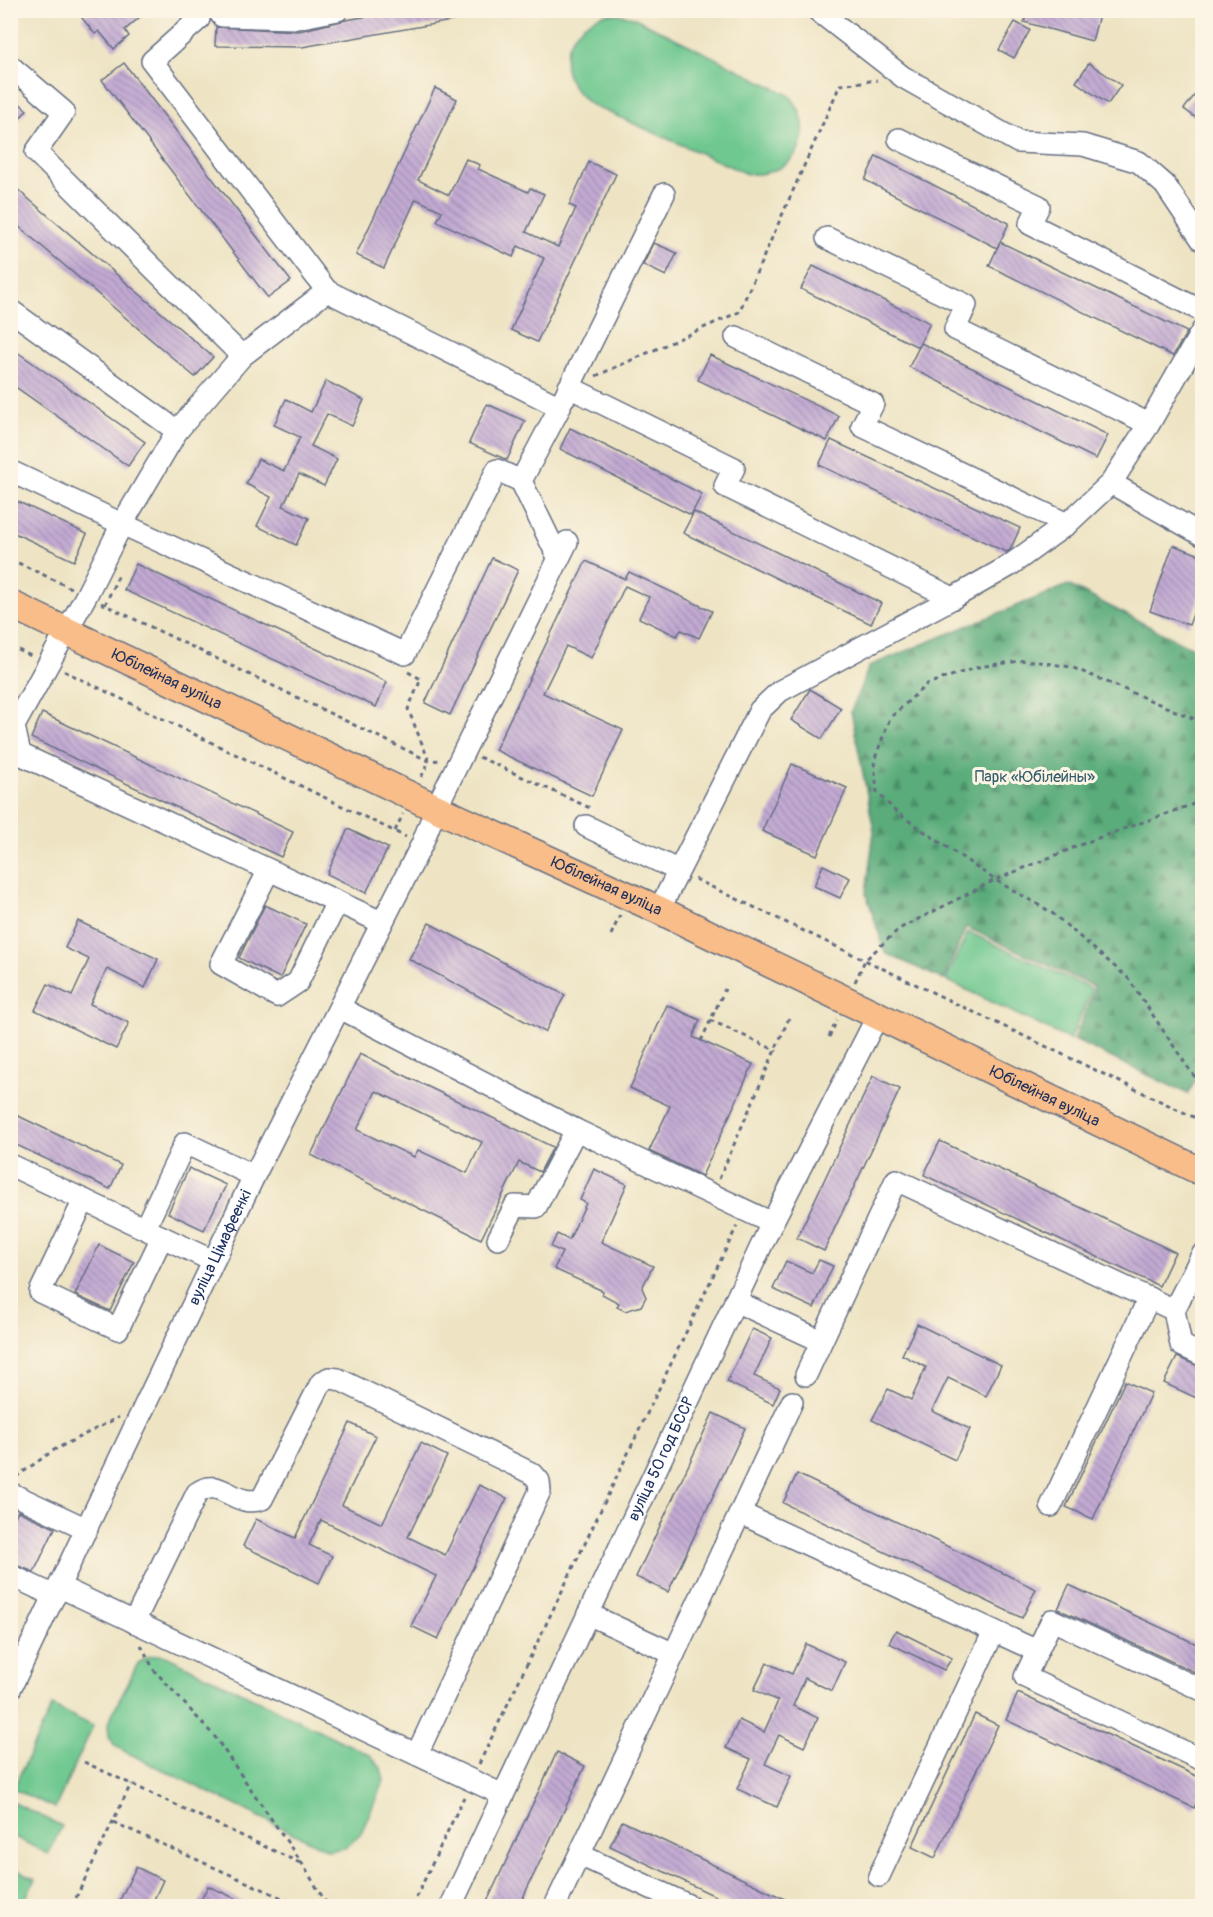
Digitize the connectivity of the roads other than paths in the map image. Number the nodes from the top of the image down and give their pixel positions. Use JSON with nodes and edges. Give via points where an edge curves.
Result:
{"nodes":[{"id":1,"x":192,"y":10,"type":"edge"},
{"id":2,"x":218,"y":10,"type":"edge"},
{"id":3,"x":338,"y":10,"type":"edge"},
{"id":4,"x":817,"y":10,"type":"edge"},
{"id":5,"x":10,"y":66,"type":"edge"},
{"id":6,"x":899,"y":139,"type":"dead end"},
{"id":7,"x":664,"y":194,"type":"dead end"},
{"id":8,"x":827,"y":238,"type":"dead end"},
{"id":9,"x":1203,"y":240,"type":"edge"},
{"id":10,"x":327,"y":291,"type":"junction"},
{"id":11,"x":10,"y":310,"type":"edge"},
{"id":12,"x":1203,"y":311,"type":"edge"},
{"id":13,"x":1203,"y":331,"type":"edge"},
{"id":14,"x":736,"y":337,"type":"dead end"},
{"id":15,"x":242,"y":356,"type":"junction"},
{"id":16,"x":569,"y":387,"type":"junction"},
{"id":17,"x":560,"y":407,"type":"junction"},
{"id":18,"x":1149,"y":424,"type":"junction"},
{"id":19,"x":177,"y":431,"type":"junction"},
{"id":20,"x":10,"y":471,"type":"edge"},
{"id":21,"x":521,"y":481,"type":"junction"},
{"id":22,"x":1111,"y":483,"type":"junction"},
{"id":23,"x":122,"y":524,"type":"junction"},
{"id":24,"x":1067,"y":524,"type":"junction"},
{"id":25,"x":1203,"y":535,"type":"edge"},
{"id":26,"x":953,"y":598,"type":"junction"},
{"id":27,"x":10,"y":604,"type":"edge"},
{"id":28,"x":67,"y":631,"type":"junction"},
{"id":29,"x":12,"y":725,"type":"edge"},
{"id":30,"x":436,"y":808,"type":"junction"},
{"id":31,"x":586,"y":826,"type":"road end"},
{"id":32,"x":269,"y":870,"type":"junction"},
{"id":33,"x":677,"y":870,"type":"junction"},
{"id":34,"x":337,"y":902,"type":"junction"},
{"id":35,"x":658,"y":910,"type":"junction"},
{"id":36,"x":381,"y":922,"type":"junction"},
{"id":37,"x":340,"y":1008,"type":"junction"},
{"id":38,"x":878,"y":1015,"type":"junction"},
{"id":39,"x":576,"y":1130,"type":"junction"},
{"id":40,"x":10,"y":1165,"type":"edge"},
{"id":41,"x":1203,"y":1172,"type":"edge"},
{"id":42,"x":254,"y":1176,"type":"junction"},
{"id":43,"x":84,"y":1200,"type":"junction"},
{"id":44,"x":772,"y":1223,"type":"junction"},
{"id":45,"x":153,"y":1233,"type":"junction"},
{"id":46,"x":498,"y":1239,"type":"dead end"},
{"id":47,"x":1203,"y":1256,"type":"edge"},
{"id":48,"x":213,"y":1261,"type":"junction"},
{"id":49,"x":1195,"y":1283,"type":"edge"},
{"id":50,"x":1149,"y":1298,"type":"junction"},
{"id":51,"x":735,"y":1301,"type":"junction"},
{"id":52,"x":1174,"y":1310,"type":"junction"},
{"id":53,"x":821,"y":1341,"type":"junction"},
{"id":54,"x":1203,"y":1355,"type":"edge"},
{"id":55,"x":806,"y":1375,"type":"dead end"},
{"id":56,"x":792,"y":1402,"type":"dead end"},
{"id":57,"x":11,"y":1486,"type":"edge"},
{"id":58,"x":1051,"y":1506,"type":"dead end"},
{"id":59,"x":740,"y":1513,"type":"junction"},
{"id":60,"x":87,"y":1529,"type":"junction"},
{"id":61,"x":10,"y":1575,"type":"edge"},
{"id":62,"x":58,"y":1592,"type":"junction"},
{"id":63,"x":588,"y":1614,"type":"junction"},
{"id":64,"x":131,"y":1620,"type":"junction"},
{"id":65,"x":994,"y":1631,"type":"junction"},
{"id":66,"x":1037,"y":1651,"type":"junction"},
{"id":67,"x":674,"y":1654,"type":"junction"},
{"id":68,"x":10,"y":1689,"type":"edge"},
{"id":69,"x":1203,"y":1690,"type":"edge"},
{"id":70,"x":417,"y":1754,"type":"junction"},
{"id":71,"x":1203,"y":1760,"type":"edge"},
{"id":72,"x":504,"y":1795,"type":"junction"},
{"id":73,"x":579,"y":1855,"type":"junction"},
{"id":74,"x":879,"y":1876,"type":"dead end"},
{"id":75,"x":451,"y":1906,"type":"edge"},
{"id":76,"x":555,"y":1906,"type":"edge"},
{"id":77,"x":690,"y":1906,"type":"edge"}],
"edges":[{"from":1,"to":10,"type":"street","via":[[199,19],[152,61]]},
{"from":2,"to":3,"type":"street","via":[[222,16],[297,18]]},
{"from":4,"to":9,"type":"street","via":[[903,77],[1018,142],[1083,145],[1139,162],[1165,185]]},
{"from":5,"to":15,"type":"street","via":[[64,112],[36,152]]},
{"from":6,"to":12,"type":"street","via":[[1039,206],[1030,224]]},
{"from":7,"to":16,"type":"street"},
{"from":8,"to":18,"type":"street","via":[[966,305],[955,329]]},
{"from":10,"to":15,"type":"street"},
{"from":10,"to":17,"type":"street"},
{"from":11,"to":19,"type":"street"},
{"from":13,"to":18,"type":"street"},
{"from":14,"to":24,"type":"street","via":[[873,404],[862,426]]},
{"from":15,"to":19,"type":"street"},
{"from":16,"to":17,"type":"street"},
{"from":16,"to":26,"type":"street","via":[[734,468],[725,486]]},
{"from":17,"to":21,"type":"street"},
{"from":18,"to":22,"type":"street"},
{"from":19,"to":23,"type":"street"},
{"from":20,"to":23,"type":"street"},
{"from":21,"to":23,"type":"street","via":[[497,470],[405,654]]},
{"from":21,"to":30,"type":"street","name":"вуліца Цімафеенкі","via":[[562,550]]},
{"from":22,"to":24,"type":"street"},
{"from":22,"to":25,"type":"street"},
{"from":23,"to":28,"type":"street"},
{"from":24,"to":26,"type":"street","via":[[1009,566]]},
{"from":26,"to":33,"type":"street","via":[[780,691],[760,710]]},
{"from":27,"to":28,"type":"main road","name":"Юбілейная вуліца"},
{"from":28,"to":29,"type":"street"},
{"from":28,"to":30,"type":"main road","name":"Юбілейная вуліца"},
{"from":29,"to":32,"type":"street","via":[[20,754]]},
{"from":30,"to":35,"type":"main road","name":"Юбілейная вуліца"},
{"from":30,"to":36,"type":"street","name":"вуліца Цімафеенкі","via":[[422,844]]},
{"from":31,"to":33,"type":"street"},
{"from":32,"to":34,"type":"street"},
{"from":32,"to":34,"type":"street","via":[[221,964],[277,996],[298,982]]},
{"from":33,"to":35,"type":"street"},
{"from":34,"to":36,"type":"street"},
{"from":35,"to":38,"type":"main road","name":"Юбілейная вуліца"},
{"from":36,"to":37,"type":"street","name":"вуліца Цімафеенкі"},
{"from":37,"to":39,"type":"street"},
{"from":37,"to":42,"type":"street","name":"вуліца Цімафеенкі"},
{"from":38,"to":41,"type":"main road","name":"Юбілейная вуліца"},
{"from":38,"to":44,"type":"street","name":"вуліца 50 год БССР"},
{"from":39,"to":44,"type":"street"},
{"from":39,"to":46,"type":"street","via":[[536,1207],[515,1206]]},
{"from":40,"to":43,"type":"street"},
{"from":42,"to":45,"type":"street","via":[[185,1143]]},
{"from":42,"to":48,"type":"street","name":"вуліца Цімафеенкі"},
{"from":43,"to":45,"type":"street"},
{"from":43,"to":45,"type":"street","via":[[40,1292],[118,1329]]},
{"from":44,"to":51,"type":"street","name":"вуліца 50 год БССР"},
{"from":45,"to":48,"type":"street"},
{"from":47,"to":49,"type":"street"},
{"from":48,"to":60,"type":"street","name":"вуліца Цімафеенкі"},
{"from":49,"to":52,"type":"street"},
{"from":50,"to":52,"type":"street"},
{"from":50,"to":53,"type":"street","via":[[896,1180]]},
{"from":50,"to":58,"type":"street"},
{"from":51,"to":53,"type":"street"},
{"from":51,"to":63,"type":"street","name":"вуліца 50 год БССР"},
{"from":52,"to":54,"type":"street","via":[[1181,1345]]},
{"from":53,"to":55,"type":"street"},
{"from":56,"to":59,"type":"street"},
{"from":57,"to":60,"type":"street"},
{"from":59,"to":65,"type":"street"},
{"from":59,"to":67,"type":"street"},
{"from":60,"to":62,"type":"street","name":"вуліца Цімафеенкі"},
{"from":61,"to":62,"type":"street"},
{"from":62,"to":64,"type":"street"},
{"from":62,"to":68,"type":"street","name":"вуліца Цімафеенкі"},
{"from":63,"to":67,"type":"street"},
{"from":63,"to":72,"type":"street","name":"вуліца 50 год БССР"},
{"from":64,"to":70,"type":"street"},
{"from":64,"to":70,"type":"street","via":[[197,1493],[214,1486],[246,1502],[262,1500],[321,1383],[329,1378],[338,1379],[533,1474],[539,1481],[540,1491]]},
{"from":65,"to":66,"type":"street"},
{"from":65,"to":74,"type":"street"},
{"from":66,"to":69,"type":"street","via":[[1052,1620]]},
{"from":66,"to":71,"type":"street","via":[[1025,1677]]},
{"from":67,"to":73,"type":"street"},
{"from":70,"to":72,"type":"street"},
{"from":72,"to":75,"type":"street","name":"вуліца 50 год БССР"},
{"from":73,"to":76,"type":"street"},
{"from":73,"to":77,"type":"street"}]}
